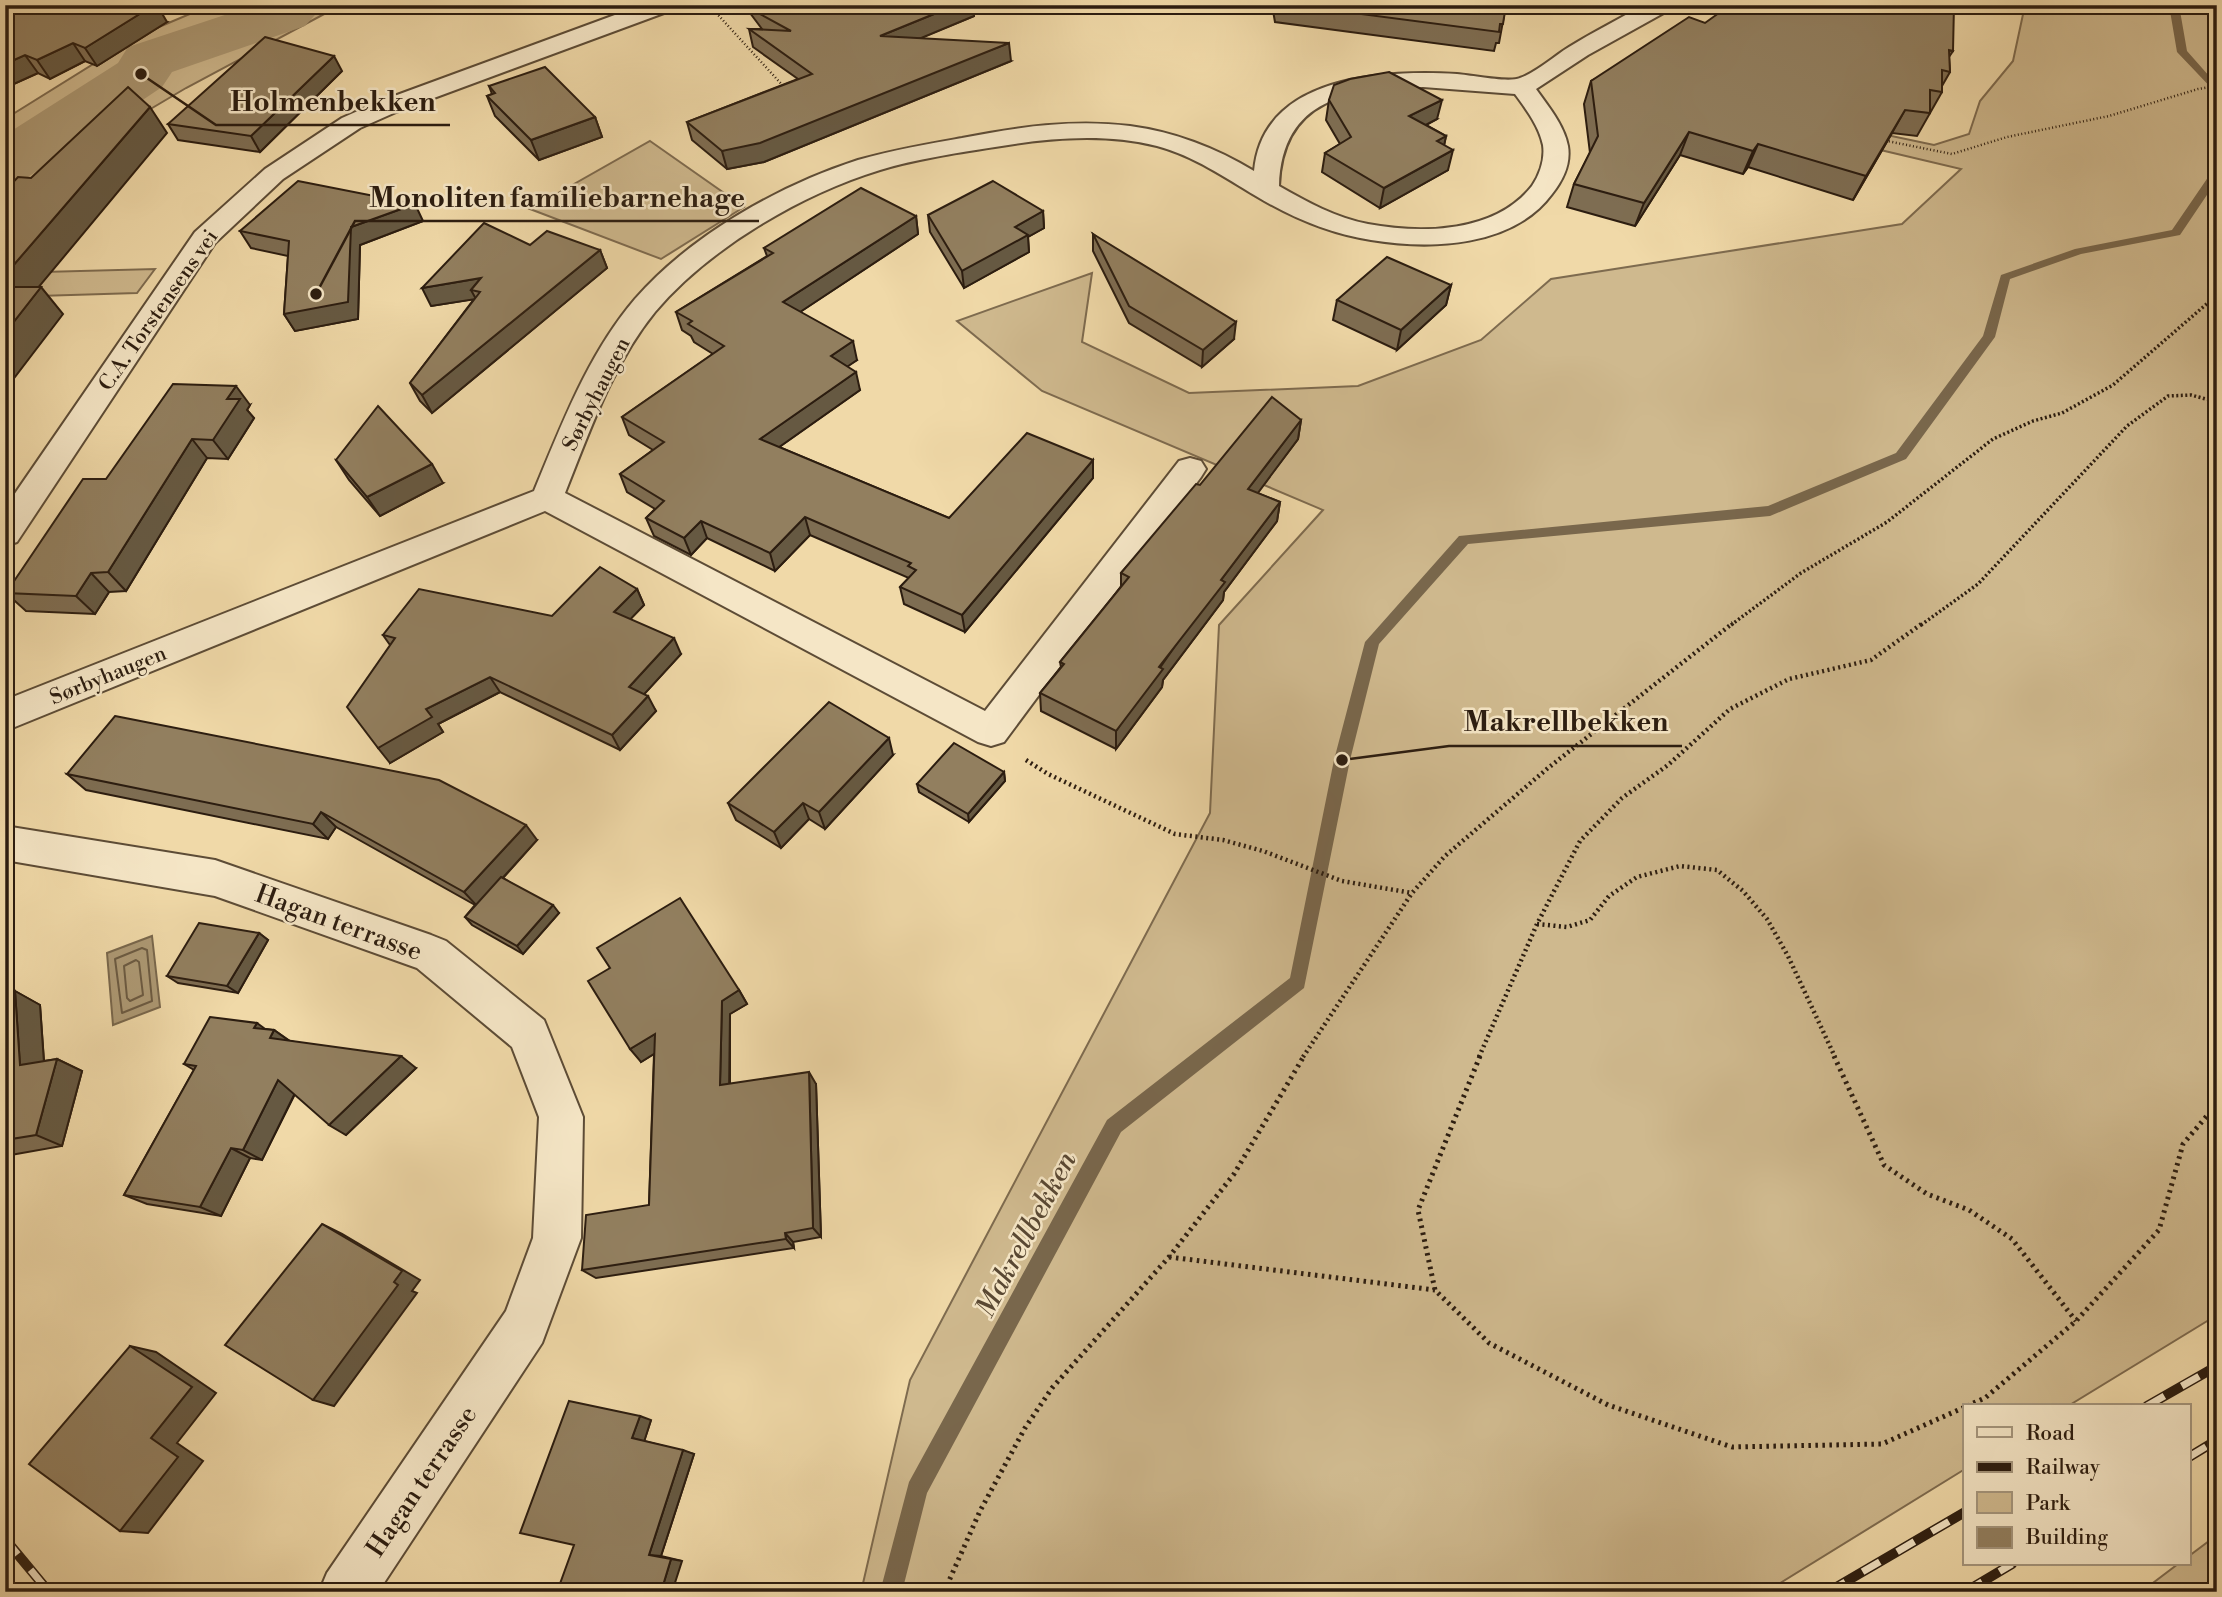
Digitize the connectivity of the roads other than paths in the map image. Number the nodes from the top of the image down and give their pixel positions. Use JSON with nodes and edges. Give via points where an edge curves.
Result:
{"nodes":[{"id":1,"x":664,"y":5,"type":"edge"},
{"id":2,"x":1661,"y":5,"type":"edge"},
{"id":3,"x":1523,"y":87,"type":"junction"},
{"id":4,"x":1266,"y":191,"type":"junction"},
{"id":5,"x":1190,"y":469,"type":"dead end"},
{"id":6,"x":547,"y":498,"type":"junction"},
{"id":7,"x":5,"y":534,"type":"edge"},
{"id":8,"x":5,"y":716,"type":"edge"},
{"id":9,"x":5,"y":843,"type":"edge"},
{"id":10,"x":346,"y":1592,"type":"edge"}],
"edges":[{"from":1,"to":7,"type":"street","name":"C.A. Torstensens vei","via":[[387,107],[328,137],[274,174],[205,238]]},
{"from":2,"to":3,"type":"street"},
{"from":3,"to":4,"type":"street","via":[[1424,79],[1367,82],[1337,90],[1303,106],[1275,138],[1268,156]]},
{"from":3,"to":4,"type":"street","name":"Sørbyhaugen","via":[[1546,122],[1555,145],[1555,167],[1540,195],[1514,218],[1475,229],[1396,236],[1338,227]]},
{"from":4,"to":6,"type":"street","name":"Sørbyhaugen","via":[[1203,153],[1123,131],[1042,133],[959,145],[867,166],[820,185],[719,243],[646,304],[610,356]]},
{"from":5,"to":6,"type":"street","via":[[991,731]]},
{"from":6,"to":8,"type":"street","name":"Sørbyhaugen"},
{"from":9,"to":10,"type":"street","name":"Hagan terrasse","via":[[215,878],[431,954],[529,1034],[561,1117],[557,1238],[525,1326]]}]}
